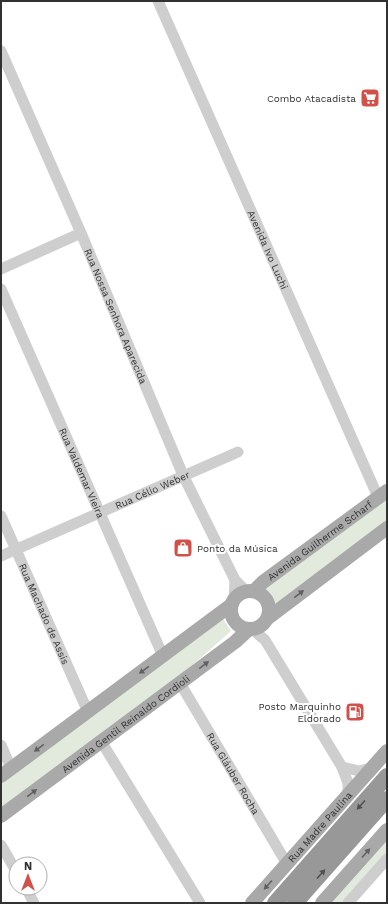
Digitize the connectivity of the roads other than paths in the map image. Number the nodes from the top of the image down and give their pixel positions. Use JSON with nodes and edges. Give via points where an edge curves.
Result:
{"nodes":[{"id":1,"x":158,"y":1,"type":"edge"},
{"id":2,"x":1,"y":51,"type":"edge"},
{"id":3,"x":81,"y":233,"type":"junction"},
{"id":4,"x":1,"y":269,"type":"edge"},
{"id":5,"x":1,"y":289,"type":"edge"},
{"id":6,"x":238,"y":452,"type":"dead end"},
{"id":7,"x":183,"y":475,"type":"junction"},
{"id":8,"x":383,"y":494,"type":"edge"},
{"id":9,"x":99,"y":512,"type":"junction"},
{"id":10,"x":1,"y":516,"type":"edge"},
{"id":11,"x":387,"y":528,"type":"edge"},
{"id":12,"x":16,"y":550,"type":"junction"},
{"id":13,"x":1,"y":556,"type":"edge"},
{"id":14,"x":235,"y":580,"type":"junction"},
{"id":15,"x":250,"y":591,"type":"junction"},
{"id":16,"x":233,"y":602,"type":"junction"},
{"id":17,"x":267,"y":620,"type":"junction"},
{"id":18,"x":250,"y":629,"type":"junction"},
{"id":19,"x":266,"y":640,"type":"junction"},
{"id":20,"x":163,"y":656,"type":"junction"},
{"id":21,"x":180,"y":683,"type":"junction"},
{"id":22,"x":88,"y":712,"type":"junction"},
{"id":23,"x":101,"y":741,"type":"junction"},
{"id":24,"x":1,"y":745,"type":"edge"},
{"id":25,"x":387,"y":751,"type":"edge"},
{"id":26,"x":342,"y":767,"type":"junction"},
{"id":27,"x":371,"y":768,"type":"junction"},
{"id":28,"x":6,"y":772,"type":"edge"},
{"id":29,"x":387,"y":776,"type":"edge"},
{"id":30,"x":348,"y":795,"type":"junction"},
{"id":31,"x":387,"y":799,"type":"edge"},
{"id":32,"x":1,"y":816,"type":"edge"},
{"id":33,"x":387,"y":830,"type":"edge"},
{"id":34,"x":1,"y":845,"type":"edge"},
{"id":35,"x":8,"y":857,"type":"edge"},
{"id":36,"x":387,"y":859,"type":"edge"},
{"id":37,"x":286,"y":864,"type":"junction"},
{"id":38,"x":200,"y":903,"type":"edge"},
{"id":39,"x":252,"y":903,"type":"edge"},
{"id":40,"x":274,"y":903,"type":"edge"},
{"id":41,"x":295,"y":903,"type":"edge"},
{"id":42,"x":322,"y":903,"type":"edge"},
{"id":43,"x":348,"y":903,"type":"edge"}],
"edges":[{"from":1,"to":8,"type":"street","name":"Avenida Ivo Luchi"},
{"from":2,"to":3,"type":"street","name":"Rua Nossa Senhora Aparecida"},
{"from":3,"to":4,"type":"street"},
{"from":3,"to":7,"type":"street","name":"Rua Nossa Senhora Aparecida"},
{"from":5,"to":9,"type":"street","name":"Rua Valdemar Vieira"},
{"from":6,"to":7,"type":"street","name":"Rua Célio Weber"},
{"from":7,"to":9,"type":"street","name":"Rua Célio Weber"},
{"from":7,"to":14,"type":"street","name":"Rua Nossa Senhora Aparecida"},
{"from":8,"to":15,"type":"main road","name":"Avenida Guilherme Scharf"},
{"from":9,"to":12,"type":"street","name":"Rua Célio Weber"},
{"from":9,"to":20,"type":"street","name":"Rua Valdemar Vieira"},
{"from":10,"to":12,"type":"street","name":"Rua Machado de Assis"},
{"from":17,"to":11,"type":"main road","one_way":true},
{"from":12,"to":13,"type":"street","name":"Rua Célio Weber"},
{"from":12,"to":22,"type":"street","name":"Rua Machado de Assis"},
{"from":14,"to":15,"type":"street","name":"Rua Nossa Senhora Aparecida"},
{"from":14,"to":16,"type":"street","name":"Rua Nossa Senhora Aparecida"},
{"from":15,"to":16,"type":"main road"},
{"from":15,"to":17,"type":"main road","via":[[262,594],[267,601],[270,609]]},
{"from":16,"to":18,"type":"main road","via":[[231,614],[234,621],[240,627]]},
{"from":16,"to":20,"type":"main road"},
{"from":17,"to":18,"type":"main road","via":[[256,629]]},
{"from":17,"to":19,"type":"street"},
{"from":18,"to":19,"type":"street"},
{"from":21,"to":18,"type":"main road","name":"Avenida Gentil Reinaldo Cordioli","one_way":true},
{"from":19,"to":26,"type":"street"},
{"from":20,"to":22,"type":"main road","one_way":true},
{"from":21,"to":23,"type":"main road","name":"Avenida Gentil Reinaldo Cordioli"},
{"from":21,"to":37,"type":"street","name":"Rua Gláuber Rocha"},
{"from":22,"to":28,"type":"main road","one_way":true},
{"from":32,"to":23,"type":"main road","name":"Avenida Gentil Reinaldo Cordioli","one_way":true},
{"from":23,"to":38,"type":"street"},
{"from":24,"to":28,"type":"street"},
{"from":25,"to":27,"type":"main road","name":"Rua Madre Paulina"},
{"from":26,"to":27,"type":"street","via":[[359,771]]},
{"from":26,"to":30,"type":"street","via":[[348,783]]},
{"from":27,"to":30,"type":"main road","name":"Rua Madre Paulina"},
{"from":29,"to":40,"type":"highway","one_way":true},
{"from":30,"to":37,"type":"main road","name":"Rua Madre Paulina"},
{"from":41,"to":31,"type":"highway","one_way":true},
{"from":42,"to":33,"type":"main road","one_way":true},
{"from":34,"to":35,"type":"street"},
{"from":36,"to":43,"type":"street"},
{"from":37,"to":39,"type":"main road","name":"Rua Madre Paulina","one_way":true}]}
